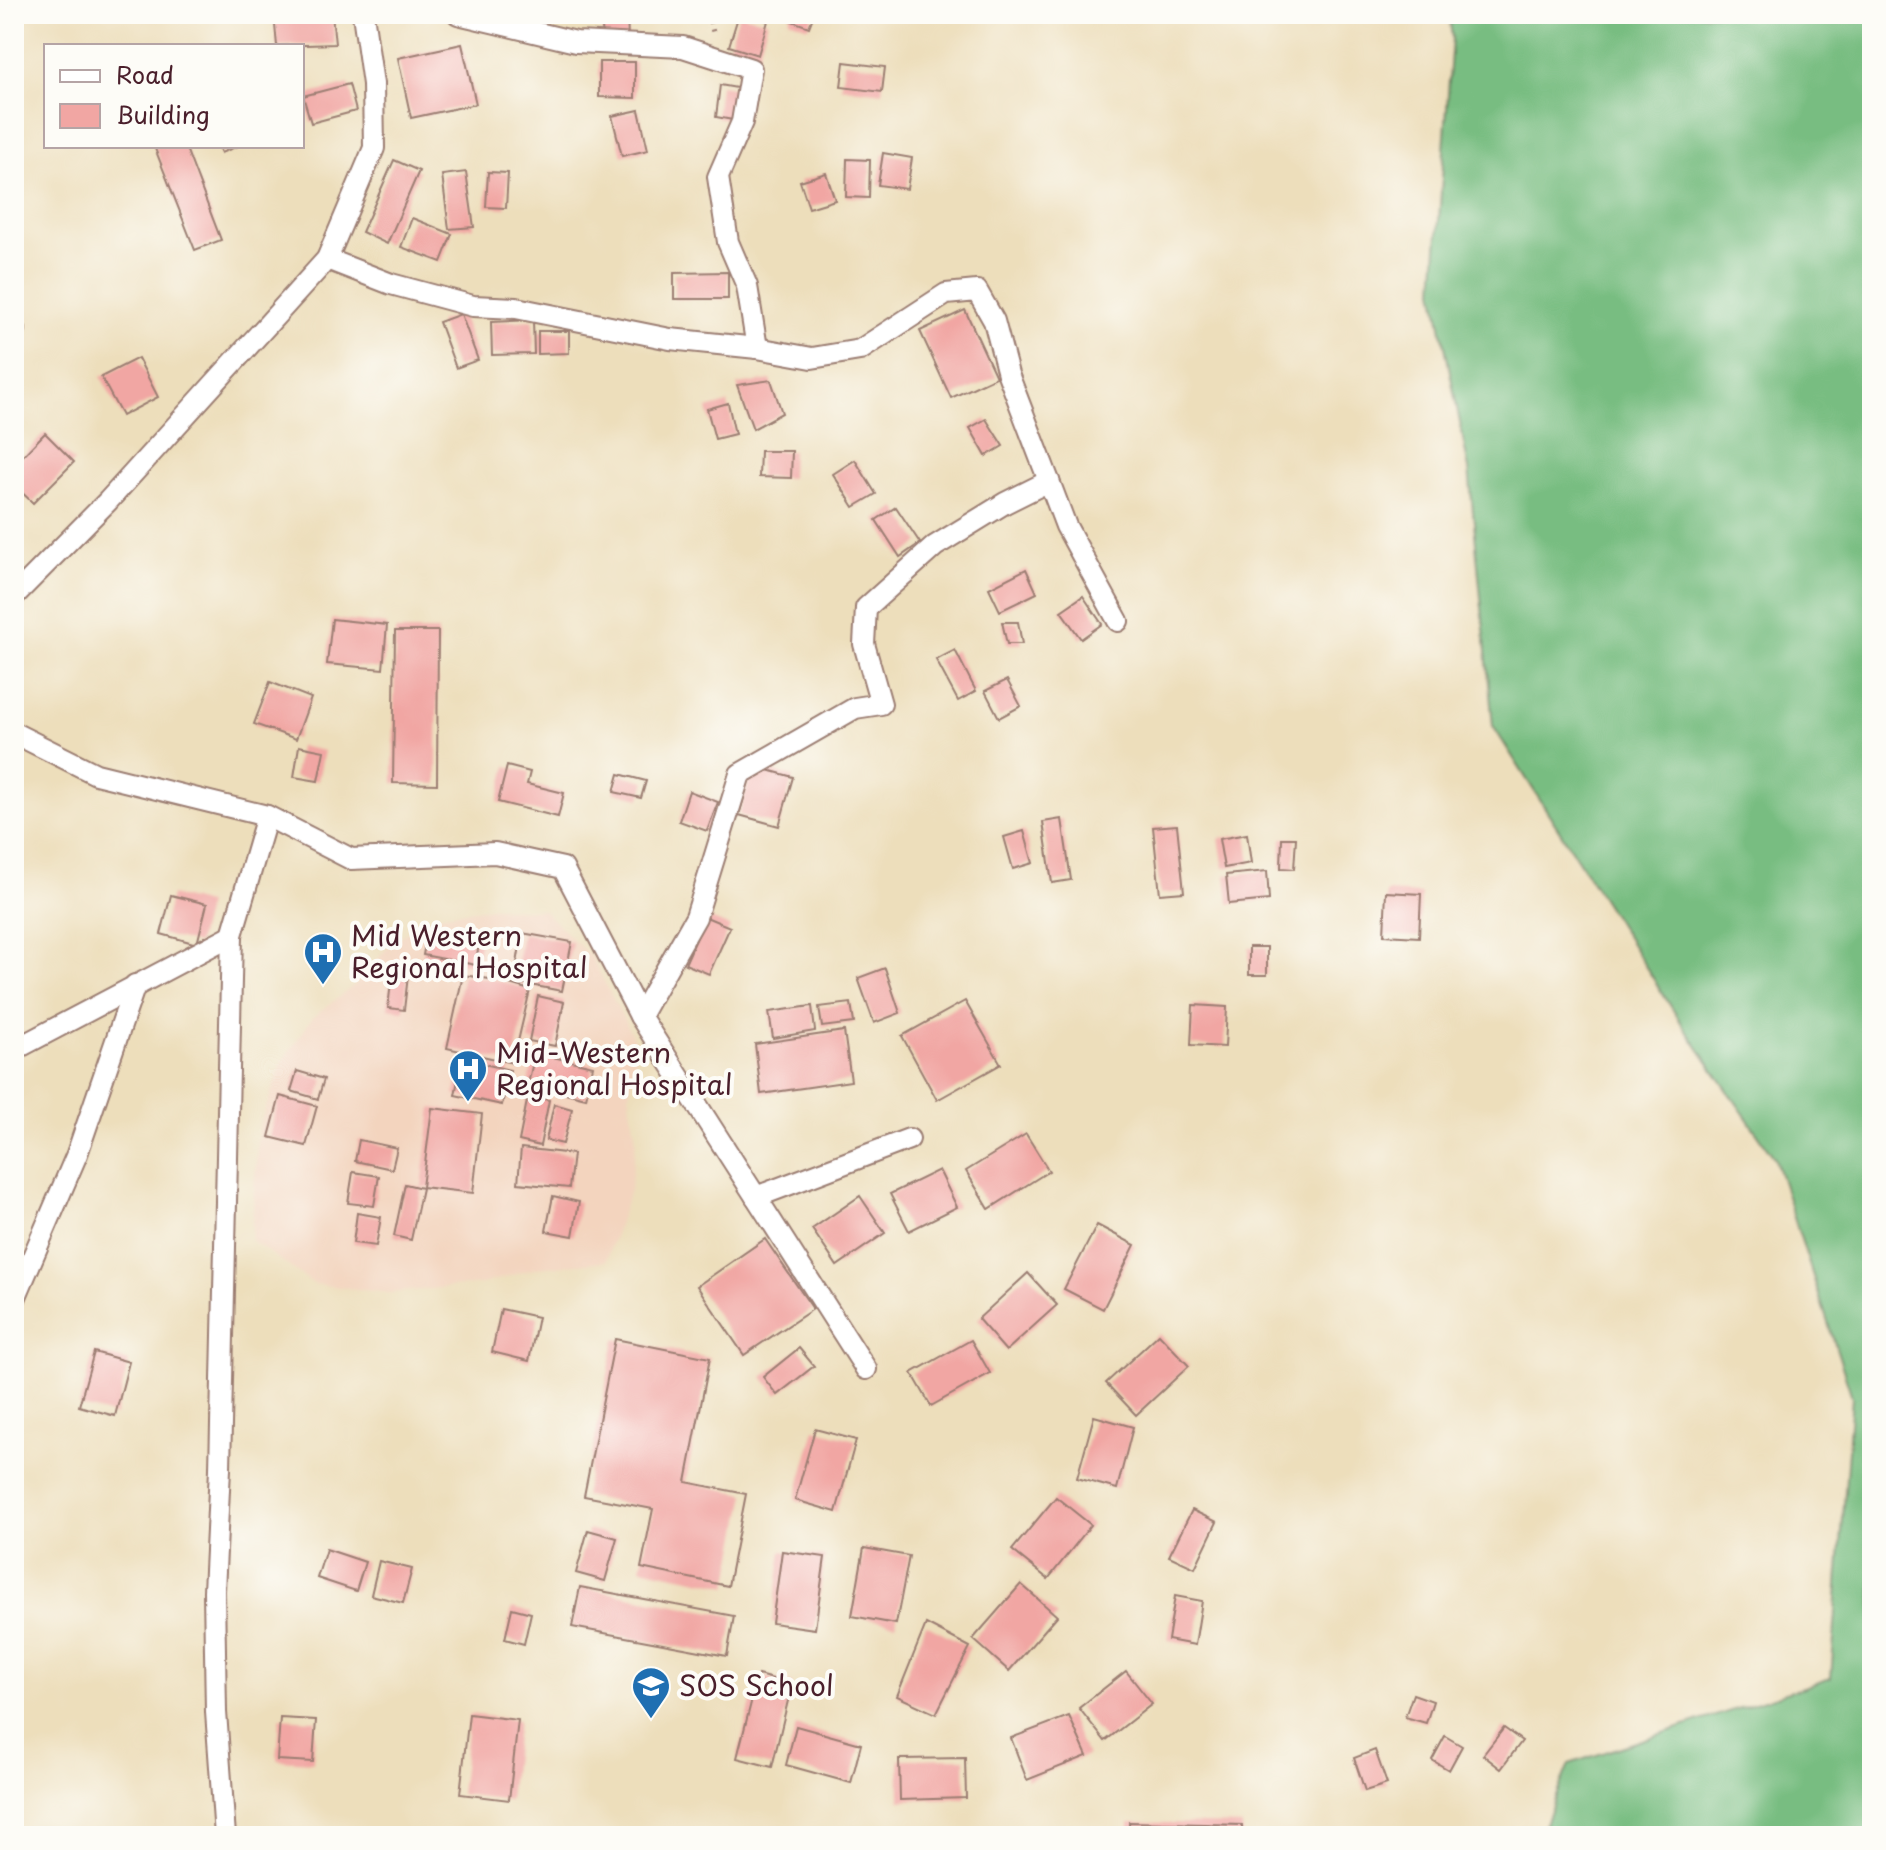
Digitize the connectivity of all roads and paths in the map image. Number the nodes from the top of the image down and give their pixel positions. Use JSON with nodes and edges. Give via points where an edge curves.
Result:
{"nodes":[{"id":1,"x":458,"y":14,"type":"edge"},
{"id":2,"x":370,"y":18,"type":"edge"},
{"id":3,"x":327,"y":259,"type":"junction"},
{"id":4,"x":757,"y":348,"type":"junction"},
{"id":5,"x":1049,"y":481,"type":"junction"},
{"id":6,"x":14,"y":596,"type":"edge"},
{"id":7,"x":1118,"y":621,"type":"dead end"},
{"id":8,"x":14,"y":733,"type":"edge"},
{"id":9,"x":267,"y":816,"type":"junction"},
{"id":10,"x":232,"y":935,"type":"junction"},
{"id":11,"x":135,"y":985,"type":"junction"},
{"id":12,"x":640,"y":1016,"type":"junction"},
{"id":13,"x":14,"y":1050,"type":"edge"},
{"id":14,"x":909,"y":1139,"type":"dead end"},
{"id":15,"x":756,"y":1197,"type":"junction"},
{"id":16,"x":14,"y":1301,"type":"edge"},
{"id":17,"x":866,"y":1369,"type":"dead end"},
{"id":18,"x":225,"y":1836,"type":"edge"}],
"edges":[{"from":1,"to":4,"type":"street","via":[[576,42],[683,47],[751,69],[742,122],[718,177],[728,242],[747,286]]},
{"from":2,"to":3,"type":"street","via":[[374,148]]},
{"from":3,"to":4,"type":"street","via":[[391,284],[473,306],[516,308],[670,339]]},
{"from":3,"to":6,"type":"street","via":[[108,501]]},
{"from":4,"to":5,"type":"street","via":[[812,358],[860,350],[946,294],[977,291],[994,321]]},
{"from":5,"to":7,"type":"street","via":[[1066,526]]},
{"from":5,"to":12,"type":"street","via":[[935,546],[866,608],[864,644],[881,704],[855,708],[740,774],[696,917]]},
{"from":8,"to":9,"type":"street","via":[[96,774]]},
{"from":9,"to":10,"type":"street"},
{"from":9,"to":12,"type":"street","via":[[351,859],[495,853],[563,868]]},
{"from":10,"to":11,"type":"street"},
{"from":10,"to":18,"type":"street","via":[[214,1591]]},
{"from":11,"to":13,"type":"street"},
{"from":11,"to":16,"type":"street","via":[[77,1154]]},
{"from":12,"to":15,"type":"street"},
{"from":14,"to":15,"type":"street"},
{"from":15,"to":17,"type":"street"}]}
